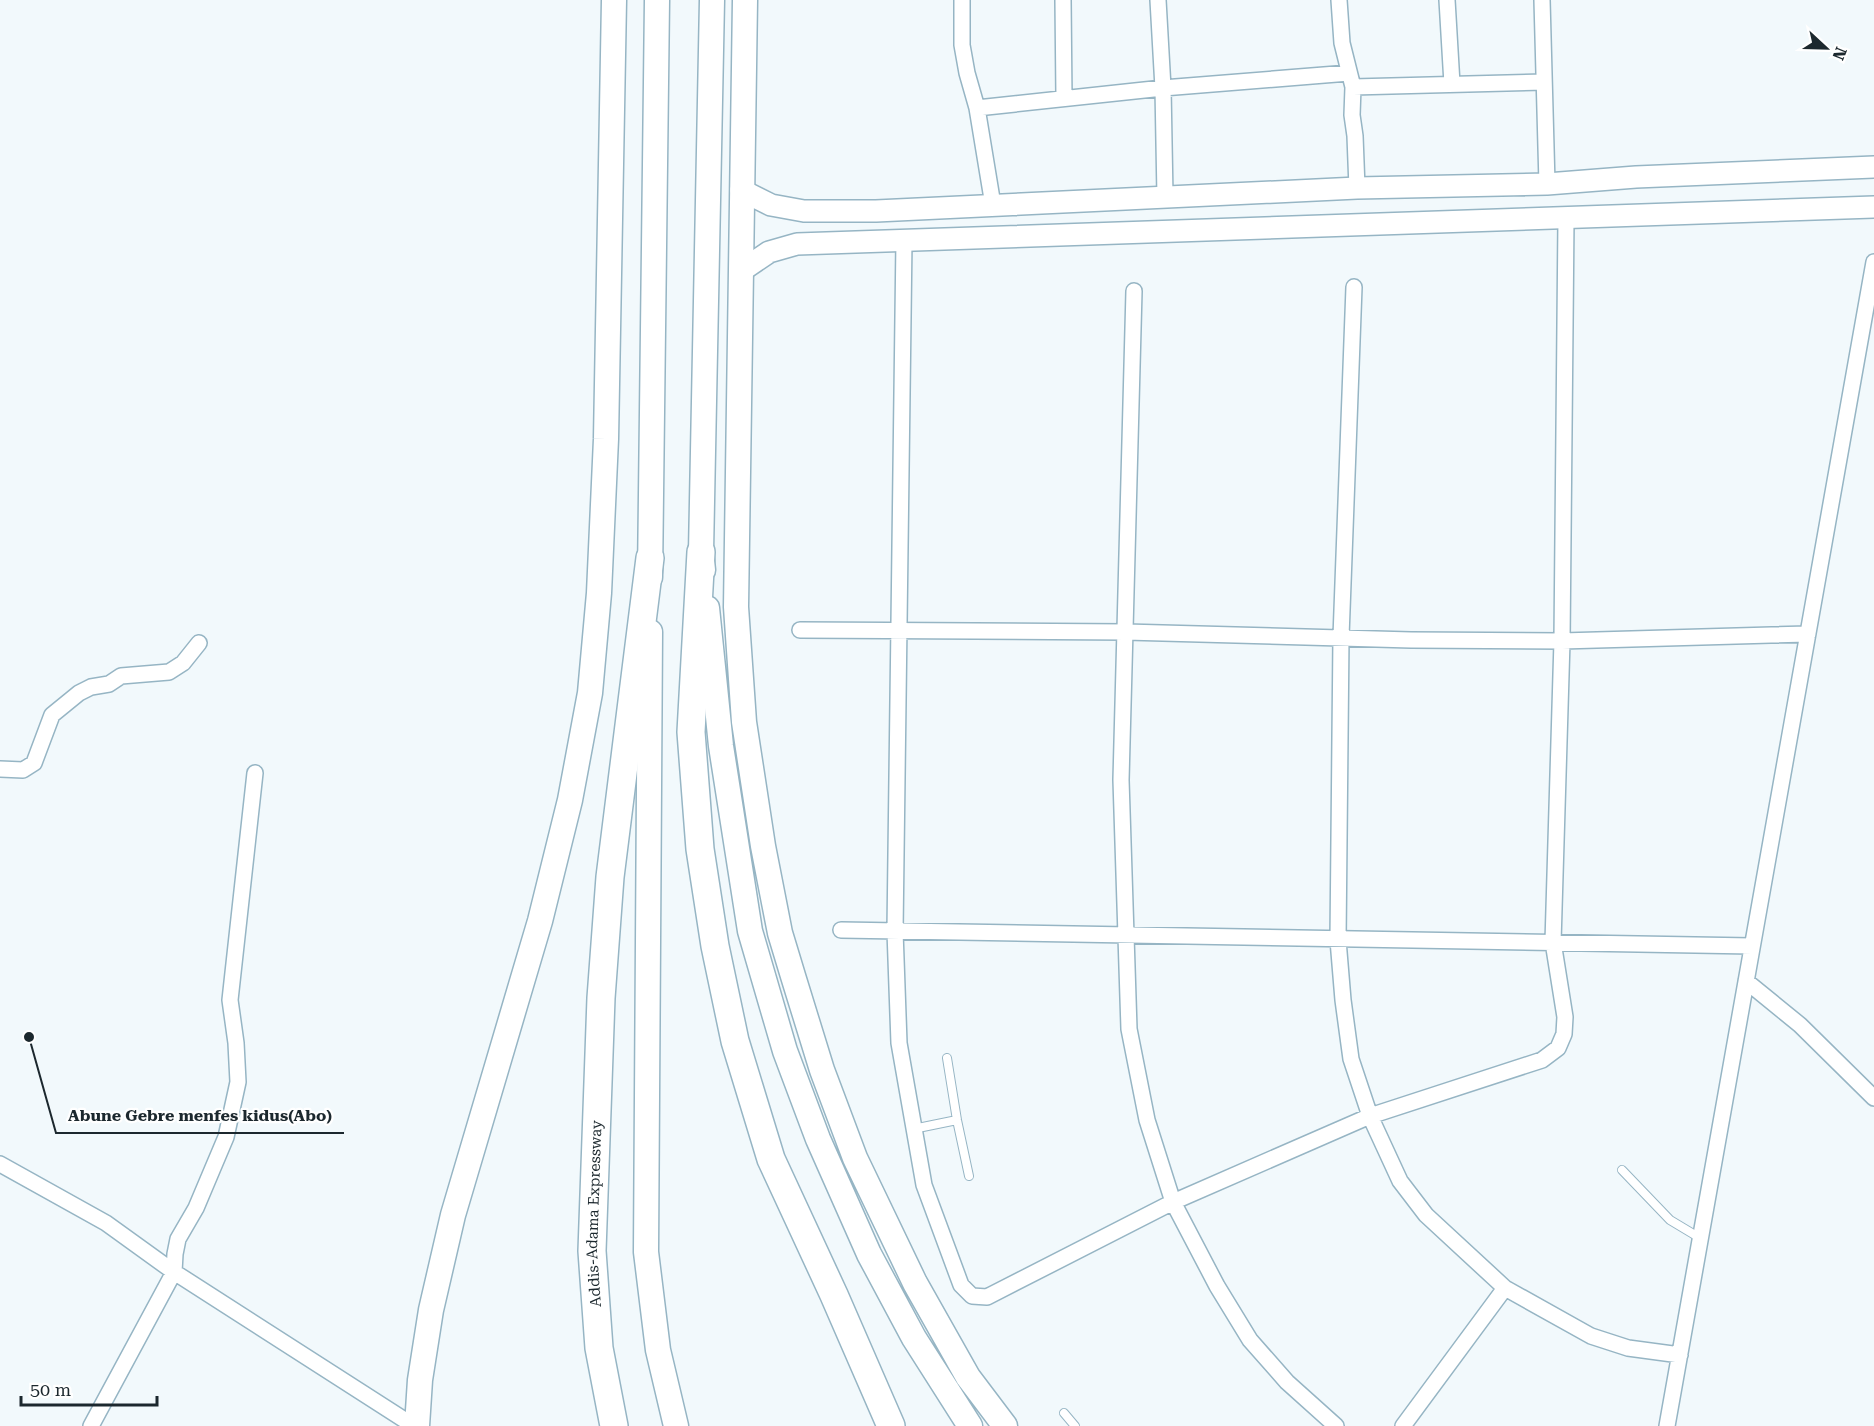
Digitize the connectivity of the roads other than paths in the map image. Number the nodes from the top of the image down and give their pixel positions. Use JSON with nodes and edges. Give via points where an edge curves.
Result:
{"nodes":[{"id":1,"x":614,"y":0,"type":"edge"},
{"id":2,"x":657,"y":0,"type":"edge"},
{"id":3,"x":712,"y":0,"type":"edge"},
{"id":4,"x":745,"y":0,"type":"edge"},
{"id":5,"x":962,"y":0,"type":"edge"},
{"id":6,"x":1063,"y":0,"type":"edge"},
{"id":7,"x":1158,"y":0,"type":"edge"},
{"id":8,"x":1339,"y":0,"type":"edge"},
{"id":9,"x":1447,"y":0,"type":"edge"},
{"id":10,"x":1542,"y":0,"type":"edge"},
{"id":11,"x":1351,"y":80,"type":"junction"},
{"id":12,"x":1544,"y":82,"type":"junction"},
{"id":13,"x":1452,"y":84,"type":"junction"},
{"id":14,"x":1163,"y":88,"type":"junction"},
{"id":15,"x":1064,"y":98,"type":"junction"},
{"id":16,"x":976,"y":108,"type":"junction"},
{"id":17,"x":1874,"y":167,"type":"edge"},
{"id":18,"x":1547,"y":184,"type":"junction"},
{"id":19,"x":1357,"y":188,"type":"junction"},
{"id":20,"x":741,"y":190,"type":"junction"},
{"id":21,"x":1164,"y":197,"type":"junction"},
{"id":22,"x":993,"y":205,"type":"junction"},
{"id":23,"x":1874,"y":207,"type":"edge"},
{"id":24,"x":1566,"y":219,"type":"junction"},
{"id":25,"x":904,"y":240,"type":"junction"},
{"id":26,"x":1874,"y":262,"type":"edge"},
{"id":27,"x":741,"y":271,"type":"junction"},
{"id":28,"x":1354,"y":287,"type":"dead end"},
{"id":29,"x":1134,"y":291,"type":"dead end"},
{"id":30,"x":701,"y":552,"type":"junction"},
{"id":31,"x":651,"y":558,"type":"junction"},
{"id":32,"x":800,"y":630,"type":"dead end"},
{"id":33,"x":899,"y":631,"type":"junction"},
{"id":34,"x":1126,"y":632,"type":"junction"},
{"id":35,"x":1808,"y":634,"type":"junction"},
{"id":36,"x":1341,"y":637,"type":"junction"},
{"id":37,"x":1562,"y":641,"type":"junction"},
{"id":38,"x":199,"y":643,"type":"dead end"},
{"id":39,"x":0,"y":769,"type":"edge"},
{"id":40,"x":255,"y":773,"type":"dead end"},
{"id":41,"x":841,"y":930,"type":"dead end"},
{"id":42,"x":895,"y":931,"type":"junction"},
{"id":43,"x":1125,"y":935,"type":"junction"},
{"id":44,"x":1338,"y":940,"type":"junction"},
{"id":45,"x":1553,"y":942,"type":"junction"},
{"id":46,"x":1752,"y":946,"type":"junction"},
{"id":47,"x":1746,"y":981,"type":"junction"},
{"id":48,"x":947,"y":1058,"type":"dead end"},
{"id":49,"x":1874,"y":1098,"type":"edge"},
{"id":50,"x":1370,"y":1116,"type":"junction"},
{"id":51,"x":957,"y":1120,"type":"junction"},
{"id":52,"x":913,"y":1129,"type":"junction"},
{"id":53,"x":0,"y":1164,"type":"edge"},
{"id":54,"x":1622,"y":1170,"type":"dead end"},
{"id":55,"x":969,"y":1176,"type":"dead end"},
{"id":56,"x":1173,"y":1202,"type":"junction"},
{"id":57,"x":1702,"y":1238,"type":"junction"},
{"id":58,"x":174,"y":1272,"type":"junction"},
{"id":59,"x":1506,"y":1288,"type":"junction"},
{"id":60,"x":1680,"y":1355,"type":"junction"},
{"id":61,"x":1064,"y":1413,"type":"dead end"},
{"id":62,"x":91,"y":1426,"type":"edge"},
{"id":63,"x":416,"y":1426,"type":"edge"},
{"id":64,"x":614,"y":1426,"type":"edge"},
{"id":65,"x":676,"y":1426,"type":"edge"},
{"id":66,"x":891,"y":1426,"type":"edge"},
{"id":67,"x":970,"y":1426,"type":"edge"},
{"id":68,"x":1005,"y":1426,"type":"edge"},
{"id":69,"x":1075,"y":1426,"type":"edge"},
{"id":70,"x":1336,"y":1426,"type":"edge"},
{"id":71,"x":1403,"y":1426,"type":"edge"},
{"id":72,"x":1667,"y":1426,"type":"edge"}],
"edges":[{"from":1,"to":63,"type":"highway","via":[[606,439],[590,693],[570,800],[545,899],[453,1215],[420,1380]]},
{"from":2,"to":31,"type":"highway"},
{"from":3,"to":30,"type":"highway"},
{"from":4,"to":20,"type":"highway"},
{"from":5,"to":16,"type":"street","via":[[962,45]]},
{"from":6,"to":15,"type":"street"},
{"from":7,"to":14,"type":"street"},
{"from":8,"to":11,"type":"street","via":[[1342,43]]},
{"from":9,"to":13,"type":"street"},
{"from":10,"to":12,"type":"street"},
{"from":11,"to":13,"type":"street"},
{"from":11,"to":14,"type":"street"},
{"from":11,"to":19,"type":"street"},
{"from":12,"to":13,"type":"street"},
{"from":12,"to":18,"type":"street"},
{"from":14,"to":15,"type":"street"},
{"from":14,"to":21,"type":"street"},
{"from":15,"to":16,"type":"street"},
{"from":16,"to":22,"type":"street"},
{"from":17,"to":18,"type":"main road"},
{"from":18,"to":19,"type":"main road"},
{"from":19,"to":21,"type":"main road"},
{"from":20,"to":22,"type":"main road","via":[[771,205],[804,211]]},
{"from":20,"to":27,"type":"highway"},
{"from":21,"to":22,"type":"main road"},
{"from":23,"to":24,"type":"main road"},
{"from":24,"to":25,"type":"main road"},
{"from":24,"to":37,"type":"street"},
{"from":25,"to":27,"type":"main road","via":[[796,244],[770,252]]},
{"from":25,"to":33,"type":"street"},
{"from":26,"to":35,"type":"street"},
{"from":27,"to":68,"type":"highway","via":[[736,607],[744,722],[780,933],[822,1070],[855,1158],[915,1283],[968,1377]]},
{"from":28,"to":36,"type":"street"},
{"from":29,"to":34,"type":"street"},
{"from":30,"to":66,"type":"highway","via":[[691,732],[700,849],[735,1041],[771,1159]]},
{"from":30,"to":67,"type":"highway","via":[[721,746],[746,908],[785,1051],[868,1254],[914,1338]]},
{"from":31,"to":64,"type":"highway","name":"Addis-Adama Expressway","via":[[610,877],[601,998],[592,1251],[599,1348]]},
{"from":31,"to":65,"type":"highway","via":[[646,1252],[658,1350]]},
{"from":32,"to":33,"type":"street"},
{"from":33,"to":34,"type":"street"},
{"from":33,"to":42,"type":"street"},
{"from":34,"to":36,"type":"street"},
{"from":34,"to":43,"type":"street","via":[[1121,780]]},
{"from":35,"to":37,"type":"street"},
{"from":35,"to":46,"type":"street"},
{"from":36,"to":37,"type":"street"},
{"from":36,"to":44,"type":"street"},
{"from":37,"to":45,"type":"street"},
{"from":38,"to":39,"type":"street","via":[[183,663],[169,672],[121,676],[79,693],[52,715],[34,763],[23,770]]},
{"from":40,"to":58,"type":"street","via":[[230,1000],[238,1082],[226,1137],[196,1208],[178,1239]]},
{"from":41,"to":42,"type":"street"},
{"from":42,"to":43,"type":"street"},
{"from":42,"to":52,"type":"street","via":[[899,1042]]},
{"from":43,"to":44,"type":"street"},
{"from":43,"to":56,"type":"street","via":[[1129,1029],[1147,1120]]},
{"from":44,"to":45,"type":"street"},
{"from":44,"to":50,"type":"street","via":[[1351,1059]]},
{"from":45,"to":46,"type":"street"},
{"from":45,"to":50,"type":"street","via":[[1565,1017],[1558,1048],[1542,1060]]},
{"from":46,"to":47,"type":"street"},
{"from":47,"to":49,"type":"street","via":[[1800,1024]]},
{"from":47,"to":57,"type":"street"},
{"from":48,"to":51,"type":"lane"},
{"from":50,"to":56,"type":"street"},
{"from":50,"to":59,"type":"street","via":[[1400,1181],[1426,1215]]},
{"from":51,"to":52,"type":"lane"},
{"from":51,"to":55,"type":"lane"},
{"from":52,"to":56,"type":"street","via":[[924,1185],[961,1285],[972,1296],[987,1298]]},
{"from":53,"to":58,"type":"street","via":[[106,1223]]},
{"from":54,"to":57,"type":"lane","via":[[1670,1220]]},
{"from":56,"to":70,"type":"street","via":[[1216,1286],[1250,1340],[1287,1382]]},
{"from":57,"to":60,"type":"street"},
{"from":58,"to":62,"type":"street"},
{"from":58,"to":63,"type":"street"},
{"from":59,"to":60,"type":"street","via":[[1591,1336],[1628,1348]]},
{"from":59,"to":71,"type":"street"},
{"from":60,"to":72,"type":"street"},
{"from":61,"to":69,"type":"lane"}]}
